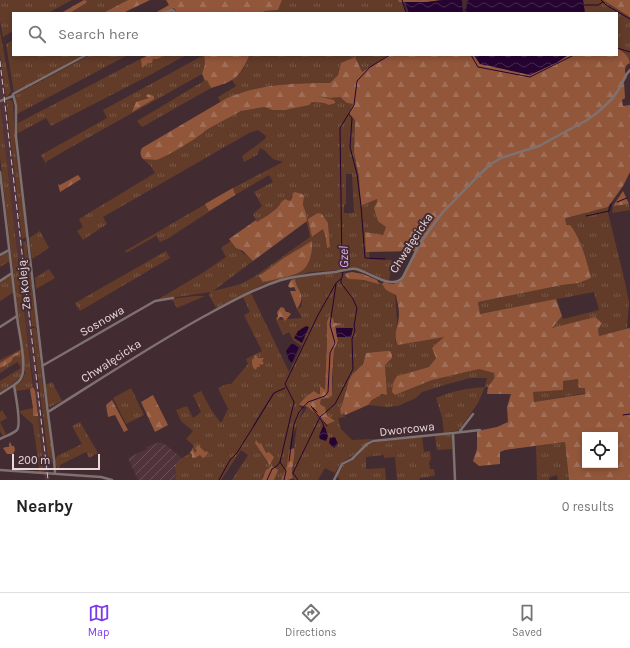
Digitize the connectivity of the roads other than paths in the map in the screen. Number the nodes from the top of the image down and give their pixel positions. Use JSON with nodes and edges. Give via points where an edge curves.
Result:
{"nodes":[{"id":1,"x":165,"y":12,"type":"edge"},
{"id":2,"x":174,"y":12,"type":"edge"},
{"id":3,"x":84,"y":56,"type":"edge"},
{"id":4,"x":630,"y":70,"type":"edge"},
{"id":5,"x":13,"y":95,"type":"junction"},
{"id":6,"x":0,"y":101,"type":"edge"},
{"id":7,"x":0,"y":172,"type":"edge"},
{"id":8,"x":4,"y":202,"type":"junction"},
{"id":9,"x":0,"y":204,"type":"edge"},
{"id":10,"x":10,"y":250,"type":"junction"},
{"id":11,"x":0,"y":255,"type":"edge"},
{"id":12,"x":12,"y":272,"type":"junction"},
{"id":13,"x":0,"y":280,"type":"edge"},
{"id":14,"x":173,"y":298,"type":"dead end"},
{"id":15,"x":17,"y":316,"type":"junction"},
{"id":16,"x":0,"y":326,"type":"edge"},
{"id":17,"x":42,"y":366,"type":"junction"},
{"id":18,"x":14,"y":385,"type":"junction"},
{"id":19,"x":0,"y":394,"type":"edge"},
{"id":20,"x":48,"y":412,"type":"junction"},
{"id":21,"x":473,"y":414,"type":"dead end"},
{"id":22,"x":480,"y":430,"type":"dead end"},
{"id":23,"x":460,"y":432,"type":"junction"},
{"id":24,"x":453,"y":433,"type":"junction"},
{"id":25,"x":0,"y":439,"type":"edge"},
{"id":26,"x":0,"y":470,"type":"edge"},
{"id":27,"x":55,"y":473,"type":"junction"},
{"id":28,"x":112,"y":480,"type":"edge"},
{"id":29,"x":334,"y":480,"type":"edge"},
{"id":30,"x":455,"y":480,"type":"edge"}],
"edges":[{"from":1,"to":2,"type":"street"},
{"from":3,"to":5,"type":"street"},
{"from":4,"to":20,"type":"street","name":"Chwałęcicka","via":[[612,99],[587,120],[539,146],[501,158],[481,173],[442,213],[420,243],[399,281],[391,283],[357,270],[343,270],[302,275],[275,282],[249,292],[170,334]]},
{"from":5,"to":6,"type":"street"},
{"from":5,"to":17,"type":"street","name":"Za Koleją"},
{"from":7,"to":8,"type":"street"},
{"from":8,"to":9,"type":"street"},
{"from":8,"to":10,"type":"street"},
{"from":10,"to":11,"type":"street"},
{"from":10,"to":12,"type":"street"},
{"from":12,"to":13,"type":"street"},
{"from":12,"to":15,"type":"street"},
{"from":14,"to":17,"type":"street","name":"Sosnowa","via":[[155,301]]},
{"from":15,"to":16,"type":"street"},
{"from":15,"to":18,"type":"street","via":[[23,373]]},
{"from":17,"to":20,"type":"street","name":"Za Koleją"},
{"from":18,"to":19,"type":"street"},
{"from":18,"to":25,"type":"street","via":[[19,425],[17,429]]},
{"from":20,"to":27,"type":"street","name":"Za Koleją"},
{"from":21,"to":23,"type":"street"},
{"from":22,"to":23,"type":"street","name":"Dworcowa"},
{"from":23,"to":24,"type":"street","name":"Dworcowa"},
{"from":24,"to":29,"type":"street","name":"Dworcowa","via":[[373,441],[342,464]]},
{"from":24,"to":30,"type":"street","name":"Dworcowa"},
{"from":26,"to":27,"type":"street"},
{"from":27,"to":28,"type":"street"}]}
